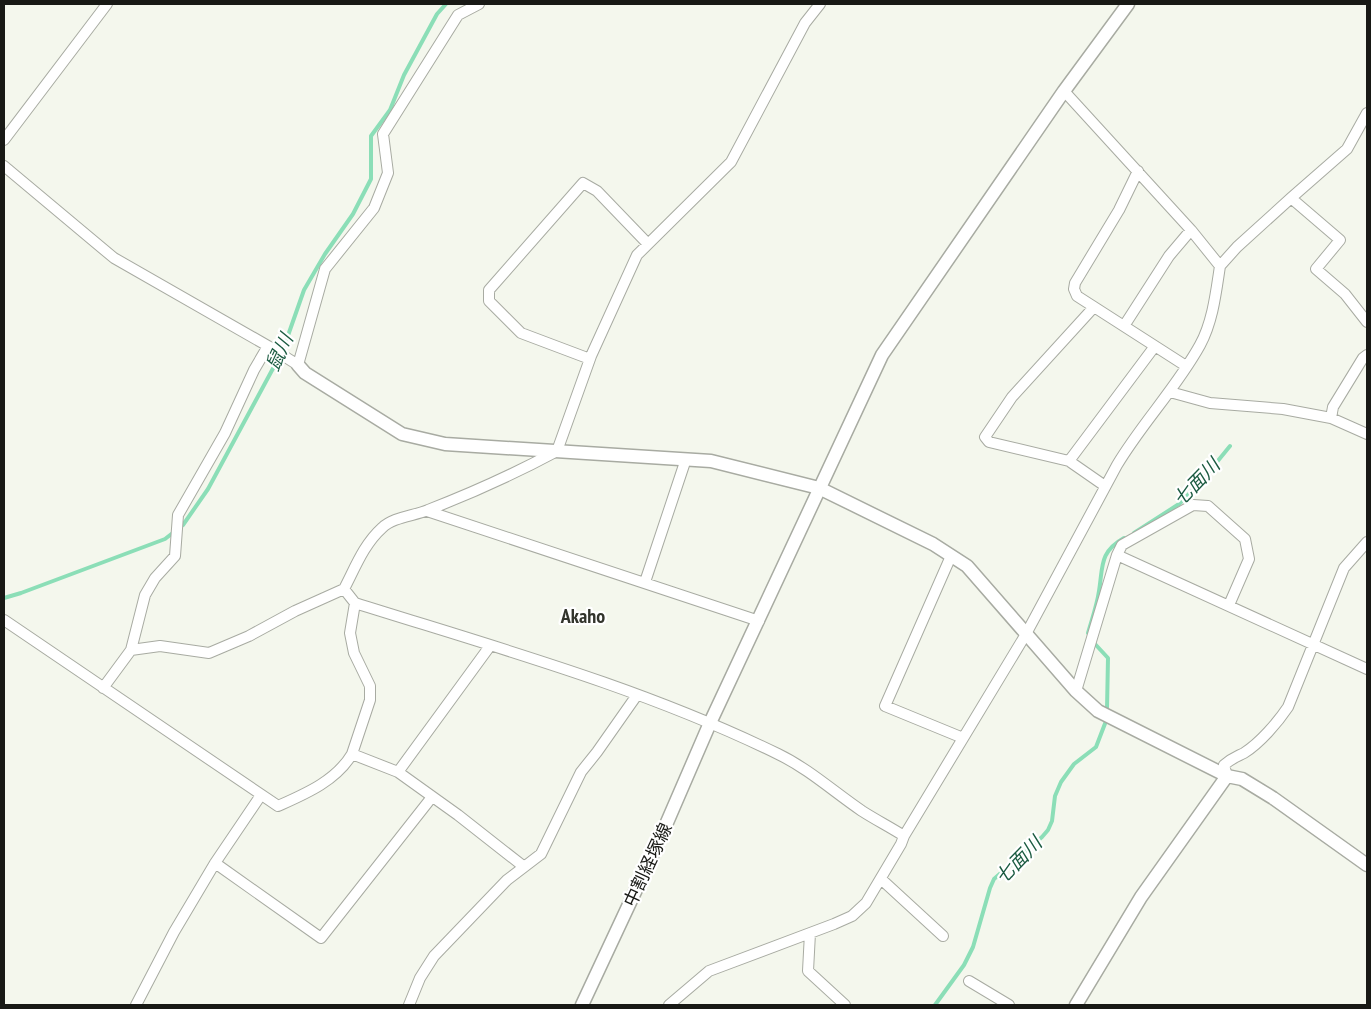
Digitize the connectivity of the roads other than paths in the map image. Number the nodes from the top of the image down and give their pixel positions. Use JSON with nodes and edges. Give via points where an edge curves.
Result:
{"nodes":[{"id":1,"x":106,"y":4,"type":"edge"},
{"id":2,"x":480,"y":4,"type":"edge"},
{"id":3,"x":820,"y":4,"type":"edge"},
{"id":4,"x":1128,"y":4,"type":"edge"},
{"id":5,"x":1064,"y":90,"type":"junction"},
{"id":6,"x":1367,"y":113,"type":"edge"},
{"id":7,"x":4,"y":140,"type":"edge"},
{"id":8,"x":4,"y":166,"type":"edge"},
{"id":9,"x":1138,"y":171,"type":"junction"},
{"id":10,"x":1291,"y":198,"type":"junction"},
{"id":11,"x":1191,"y":230,"type":"junction"},
{"id":12,"x":648,"y":244,"type":"junction"},
{"id":13,"x":1220,"y":266,"type":"junction"},
{"id":14,"x":1094,"y":307,"type":"junction"},
{"id":15,"x":1367,"y":322,"type":"edge"},
{"id":16,"x":1124,"y":326,"type":"junction"},
{"id":17,"x":1155,"y":346,"type":"junction"},
{"id":18,"x":270,"y":348,"type":"junction"},
{"id":19,"x":1367,"y":355,"type":"edge"},
{"id":20,"x":590,"y":359,"type":"junction"},
{"id":21,"x":293,"y":362,"type":"junction"},
{"id":22,"x":1186,"y":366,"type":"junction"},
{"id":23,"x":1170,"y":392,"type":"junction"},
{"id":24,"x":1331,"y":418,"type":"junction"},
{"id":25,"x":1367,"y":434,"type":"edge"},
{"id":26,"x":557,"y":451,"type":"junction"},
{"id":27,"x":686,"y":459,"type":"junction"},
{"id":28,"x":1069,"y":461,"type":"junction"},
{"id":29,"x":1105,"y":486,"type":"junction"},
{"id":30,"x":819,"y":488,"type":"junction"},
{"id":31,"x":427,"y":511,"type":"junction"},
{"id":32,"x":1367,"y":542,"type":"edge"},
{"id":33,"x":1117,"y":555,"type":"junction"},
{"id":34,"x":951,"y":556,"type":"junction"},
{"id":35,"x":645,"y":582,"type":"junction"},
{"id":36,"x":344,"y":589,"type":"junction"},
{"id":37,"x":355,"y":603,"type":"junction"},
{"id":38,"x":1229,"y":605,"type":"junction"},
{"id":39,"x":4,"y":620,"type":"edge"},
{"id":40,"x":758,"y":621,"type":"junction"},
{"id":41,"x":1026,"y":634,"type":"junction"},
{"id":42,"x":1314,"y":644,"type":"junction"},
{"id":43,"x":490,"y":646,"type":"junction"},
{"id":44,"x":131,"y":650,"type":"junction"},
{"id":45,"x":1367,"y":669,"type":"edge"},
{"id":46,"x":103,"y":688,"type":"junction"},
{"id":47,"x":1076,"y":692,"type":"junction"},
{"id":48,"x":637,"y":695,"type":"junction"},
{"id":49,"x":710,"y":723,"type":"junction"},
{"id":50,"x":963,"y":738,"type":"junction"},
{"id":51,"x":352,"y":754,"type":"junction"},
{"id":52,"x":398,"y":772,"type":"junction"},
{"id":53,"x":1228,"y":776,"type":"junction"},
{"id":54,"x":261,"y":795,"type":"junction"},
{"id":55,"x":432,"y":797,"type":"junction"},
{"id":56,"x":904,"y":836,"type":"junction"},
{"id":57,"x":215,"y":863,"type":"junction"},
{"id":58,"x":1367,"y":865,"type":"edge"},
{"id":59,"x":523,"y":866,"type":"junction"},
{"id":60,"x":881,"y":879,"type":"junction"},
{"id":61,"x":810,"y":933,"type":"junction"},
{"id":62,"x":943,"y":936,"type":"dead end"},
{"id":63,"x":970,"y":981,"type":"dead end"},
{"id":64,"x":136,"y":1005,"type":"edge"},
{"id":65,"x":409,"y":1005,"type":"edge"},
{"id":66,"x":582,"y":1005,"type":"edge"},
{"id":67,"x":669,"y":1005,"type":"edge"},
{"id":68,"x":845,"y":1005,"type":"edge"},
{"id":69,"x":1007,"y":1005,"type":"edge"},
{"id":70,"x":1076,"y":1005,"type":"edge"}],
"edges":[{"from":1,"to":7,"type":"street"},
{"from":2,"to":21,"type":"street","via":[[458,15],[383,134],[388,173],[374,208],[324,269]]},
{"from":3,"to":12,"type":"street","via":[[805,23],[731,162]]},
{"from":4,"to":5,"type":"street","name":"中割経塚線"},
{"from":5,"to":9,"type":"street"},
{"from":5,"to":30,"type":"street","name":"中割経塚線","via":[[882,355]]},
{"from":6,"to":10,"type":"street","via":[[1347,149]]},
{"from":8,"to":18,"type":"street","via":[[114,258]]},
{"from":9,"to":11,"type":"street"},
{"from":9,"to":14,"type":"street","via":[[1119,210],[1075,283],[1077,296]]},
{"from":10,"to":13,"type":"street"},
{"from":10,"to":15,"type":"street","via":[[1340,240],[1316,269],[1346,294]]},
{"from":11,"to":13,"type":"street"},
{"from":11,"to":16,"type":"street","via":[[1169,256]]},
{"from":12,"to":20,"type":"street","via":[[637,255]]},
{"from":12,"to":20,"type":"street","via":[[598,191],[583,183],[489,290],[489,301],[521,333]]},
{"from":13,"to":22,"type":"street","via":[[1212,313],[1201,344]]},
{"from":14,"to":16,"type":"street"},
{"from":14,"to":28,"type":"street","via":[[1012,398],[985,437],[989,442]]},
{"from":16,"to":17,"type":"street"},
{"from":17,"to":22,"type":"street"},
{"from":17,"to":28,"type":"street"},
{"from":18,"to":21,"type":"street"},
{"from":18,"to":44,"type":"street","via":[[254,370],[225,433],[178,515],[175,556],[145,595]]},
{"from":19,"to":24,"type":"street","via":[[1333,407]]},
{"from":20,"to":26,"type":"street"},
{"from":21,"to":26,"type":"street","via":[[402,434],[445,444]]},
{"from":22,"to":23,"type":"street"},
{"from":23,"to":24,"type":"street","via":[[1210,402],[1283,409]]},
{"from":23,"to":29,"type":"street","via":[[1128,447]]},
{"from":24,"to":25,"type":"street"},
{"from":26,"to":27,"type":"street"},
{"from":26,"to":31,"type":"street"},
{"from":27,"to":30,"type":"street","via":[[711,461]]},
{"from":27,"to":35,"type":"street"},
{"from":28,"to":29,"type":"street"},
{"from":29,"to":41,"type":"street"},
{"from":30,"to":34,"type":"street","via":[[885,519]]},
{"from":30,"to":40,"type":"street","name":"中割経塚線"},
{"from":31,"to":35,"type":"street"},
{"from":31,"to":36,"type":"street","via":[[381,528],[364,550]]},
{"from":32,"to":42,"type":"street","via":[[1344,568]]},
{"from":33,"to":38,"type":"street"},
{"from":33,"to":38,"type":"street","via":[[1122,545],[1193,505],[1208,506],[1245,539],[1249,559]]},
{"from":33,"to":47,"type":"street"},
{"from":34,"to":41,"type":"street","via":[[967,566]]},
{"from":34,"to":50,"type":"street","via":[[885,706]]},
{"from":35,"to":40,"type":"street"},
{"from":36,"to":37,"type":"street"},
{"from":36,"to":44,"type":"street","via":[[209,653],[160,646]]},
{"from":37,"to":43,"type":"street"},
{"from":37,"to":51,"type":"street","via":[[350,633],[354,654],[370,686],[370,700]]},
{"from":38,"to":42,"type":"street"},
{"from":39,"to":46,"type":"street"},
{"from":40,"to":49,"type":"street","name":"中割経塚線"},
{"from":41,"to":47,"type":"street"},
{"from":41,"to":50,"type":"street"},
{"from":42,"to":45,"type":"street"},
{"from":42,"to":53,"type":"street","via":[[1281,718],[1244,752],[1224,765]]},
{"from":43,"to":48,"type":"street"},
{"from":43,"to":52,"type":"street"},
{"from":44,"to":46,"type":"street"},
{"from":46,"to":54,"type":"street"},
{"from":47,"to":53,"type":"street","via":[[1098,711]]},
{"from":48,"to":49,"type":"street"},
{"from":48,"to":59,"type":"street","via":[[582,772],[540,854]]},
{"from":49,"to":56,"type":"street","via":[[805,769],[862,811]]},
{"from":49,"to":66,"type":"street","name":"中割経塚線"},
{"from":50,"to":56,"type":"street"},
{"from":51,"to":52,"type":"street"},
{"from":51,"to":54,"type":"street","via":[[327,780],[278,806]]},
{"from":52,"to":55,"type":"street"},
{"from":53,"to":58,"type":"street","via":[[1242,779],[1273,798]]},
{"from":53,"to":70,"type":"street","via":[[1141,897]]},
{"from":54,"to":57,"type":"street"},
{"from":55,"to":57,"type":"street","via":[[321,938]]},
{"from":55,"to":59,"type":"street"},
{"from":56,"to":60,"type":"street"},
{"from":57,"to":64,"type":"street"},
{"from":59,"to":65,"type":"street","via":[[434,956]]},
{"from":60,"to":61,"type":"street","via":[[866,903],[852,916]]},
{"from":60,"to":62,"type":"street"},
{"from":61,"to":67,"type":"street","via":[[709,971]]},
{"from":61,"to":68,"type":"street","via":[[808,971]]},
{"from":63,"to":69,"type":"street"}]}
